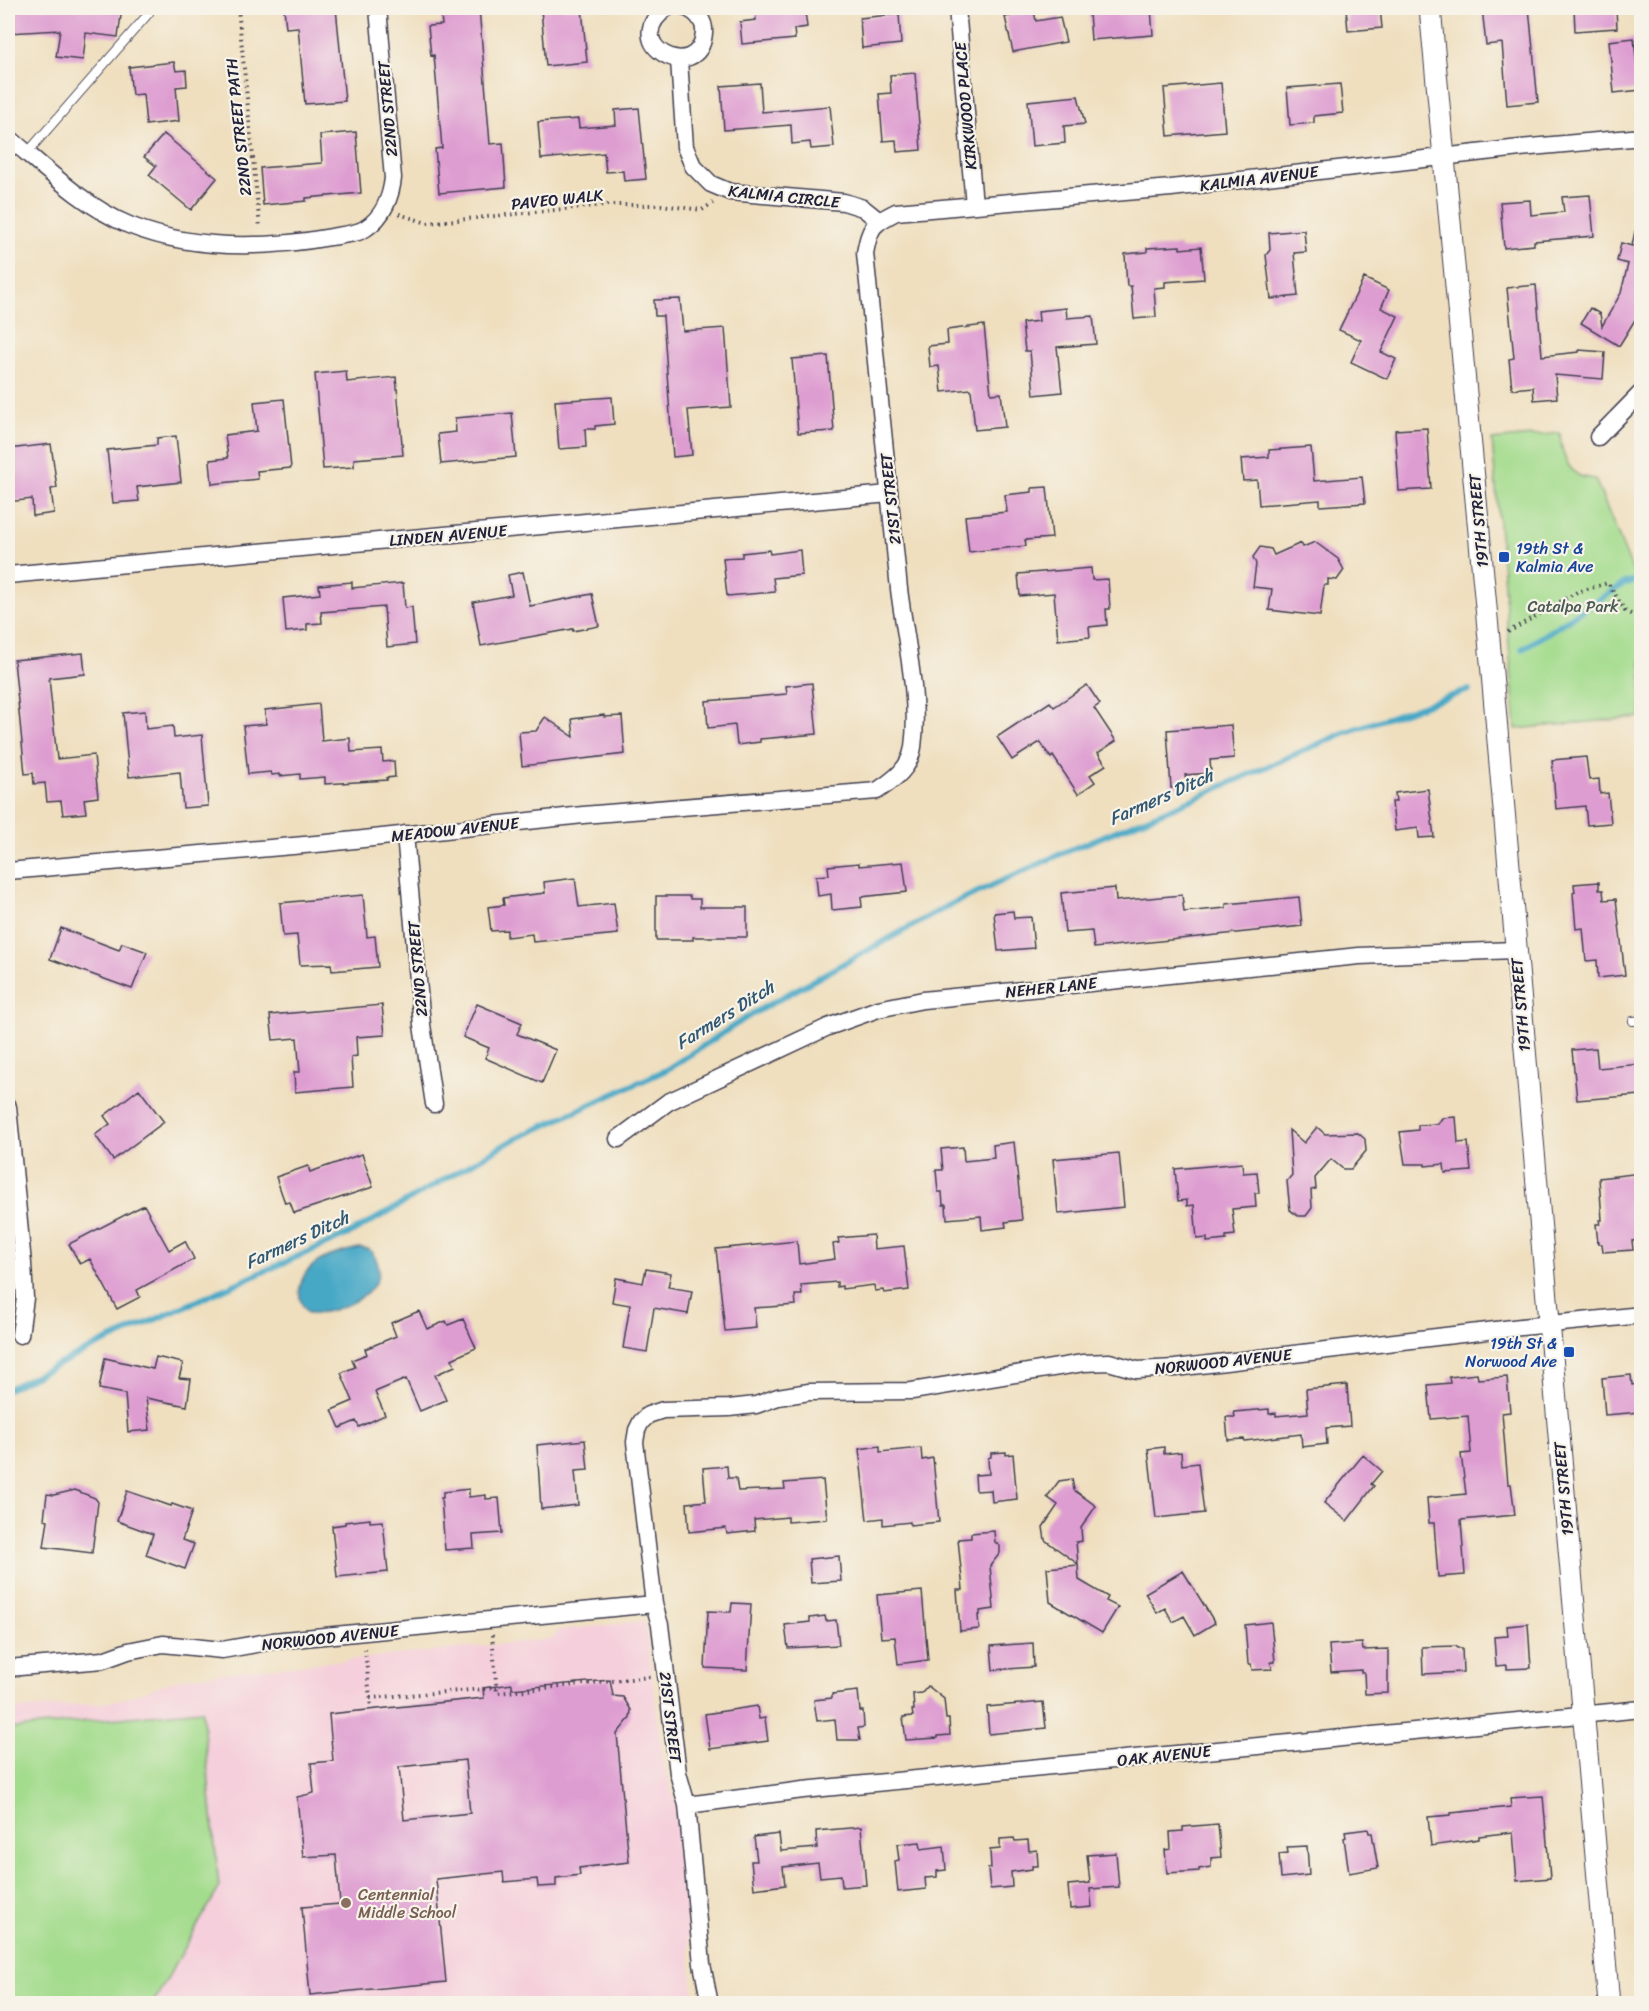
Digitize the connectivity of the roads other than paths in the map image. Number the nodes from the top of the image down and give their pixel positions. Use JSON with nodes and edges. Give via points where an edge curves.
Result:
{"nodes":[{"id":1,"x":378,"y":8,"type":"edge"},
{"id":2,"x":667,"y":8,"type":"edge"},
{"id":3,"x":687,"y":8,"type":"edge"},
{"id":4,"x":957,"y":8,"type":"edge"},
{"id":5,"x":1430,"y":8,"type":"edge"},
{"id":6,"x":148,"y":13,"type":"dead end"},
{"id":7,"x":679,"y":60,"type":"junction"},
{"id":8,"x":8,"y":137,"type":"edge"},
{"id":9,"x":1641,"y":137,"type":"edge"},
{"id":10,"x":27,"y":153,"type":"junction"},
{"id":11,"x":1444,"y":157,"type":"junction"},
{"id":12,"x":974,"y":205,"type":"junction"},
{"id":13,"x":878,"y":220,"type":"junction"},
{"id":14,"x":1641,"y":392,"type":"edge"},
{"id":15,"x":1598,"y":437,"type":"dead end"},
{"id":16,"x":889,"y":494,"type":"junction"},
{"id":17,"x":8,"y":575,"type":"edge"},
{"id":18,"x":898,"y":777,"type":"joint"},
{"id":19,"x":405,"y":834,"type":"junction"},
{"id":20,"x":8,"y":871,"type":"edge"},
{"id":21,"x":1515,"y":950,"type":"junction"},
{"id":22,"x":434,"y":1104,"type":"dead end"},
{"id":23,"x":8,"y":1107,"type":"edge"},
{"id":24,"x":618,"y":1139,"type":"dead end"},
{"id":25,"x":1641,"y":1315,"type":"edge"},
{"id":26,"x":1548,"y":1324,"type":"junction"},
{"id":27,"x":20,"y":1335,"type":"dead end"},
{"id":28,"x":637,"y":1430,"type":"joint"},
{"id":29,"x":654,"y":1604,"type":"junction"},
{"id":30,"x":8,"y":1668,"type":"edge"},
{"id":31,"x":1641,"y":1709,"type":"edge"},
{"id":32,"x":1584,"y":1714,"type":"junction"},
{"id":33,"x":687,"y":1805,"type":"junction"},
{"id":34,"x":710,"y":2004,"type":"edge"},
{"id":35,"x":1609,"y":2004,"type":"edge"}],
"edges":[{"from":1,"to":10,"type":"street","name":"22ND STREET","via":[[393,177],[384,208],[364,230],[300,242],[232,246],[163,237],[93,206]]},
{"from":2,"to":7,"type":"street","via":[[656,15],[650,30],[653,45],[664,56]]},
{"from":3,"to":7,"type":"street","via":[[697,13],[704,27],[703,42],[693,54]]},
{"from":4,"to":12,"type":"street","name":"KIRKWOOD PLACE"},
{"from":5,"to":11,"type":"street","name":"19TH STREET"},
{"from":6,"to":10,"type":"lane"},
{"from":7,"to":13,"type":"street","name":"KALMIA CIRCLE","via":[[685,147],[693,166],[711,184],[730,192],[844,202],[863,208]]},
{"from":8,"to":10,"type":"street"},
{"from":9,"to":11,"type":"street","name":"KALMIA AVENUE"},
{"from":11,"to":12,"type":"street","name":"KALMIA AVENUE","via":[[1171,188]]},
{"from":11,"to":21,"type":"street","name":"19TH STREET"},
{"from":12,"to":13,"type":"street","name":"KALMIA AVENUE","via":[[896,212]]},
{"from":13,"to":16,"type":"street","name":"21ST STREET","via":[[868,233],[865,254]]},
{"from":14,"to":15,"type":"street"},
{"from":16,"to":17,"type":"street","name":"LINDEN AVENUE"},
{"from":16,"to":18,"type":"street","name":"21ST STREET","via":[[914,704],[913,749]]},
{"from":18,"to":19,"type":"street","name":"MEADOW AVENUE","via":[[877,791],[853,794],[583,815]]},
{"from":19,"to":20,"type":"street","name":"MEADOW AVENUE"},
{"from":19,"to":22,"type":"street","name":"22ND STREET","via":[[422,1025]]},
{"from":21,"to":24,"type":"street","name":"NEHER LANE","via":[[1359,956],[934,999],[878,1009],[828,1027],[668,1102]]},
{"from":21,"to":26,"type":"street","name":"19TH STREET"},
{"from":23,"to":27,"type":"street","via":[[25,1298]]},
{"from":25,"to":26,"type":"street","name":"NORWOOD AVENUE"},
{"from":26,"to":28,"type":"street","name":"NORWOOD AVENUE","via":[[1174,1368],[1137,1370],[1109,1362],[1083,1363],[912,1391],[810,1392],[756,1405],[663,1410],[648,1415]]},
{"from":26,"to":32,"type":"street","name":"19TH STREET"},
{"from":28,"to":29,"type":"street","name":"21ST STREET","via":[[635,1443]]},
{"from":29,"to":30,"type":"street","name":"NORWOOD AVENUE","via":[[273,1641],[222,1650],[163,1644],[103,1660]]},
{"from":29,"to":33,"type":"street","name":"21ST STREET","via":[[678,1773]]},
{"from":31,"to":32,"type":"street","name":"OAK AVENUE"},
{"from":32,"to":33,"type":"street","name":"OAK AVENUE","via":[[803,1790]]},
{"from":32,"to":35,"type":"street","name":"19TH STREET"},
{"from":33,"to":34,"type":"street","name":"21ST STREET","via":[[702,1964]]}]}
